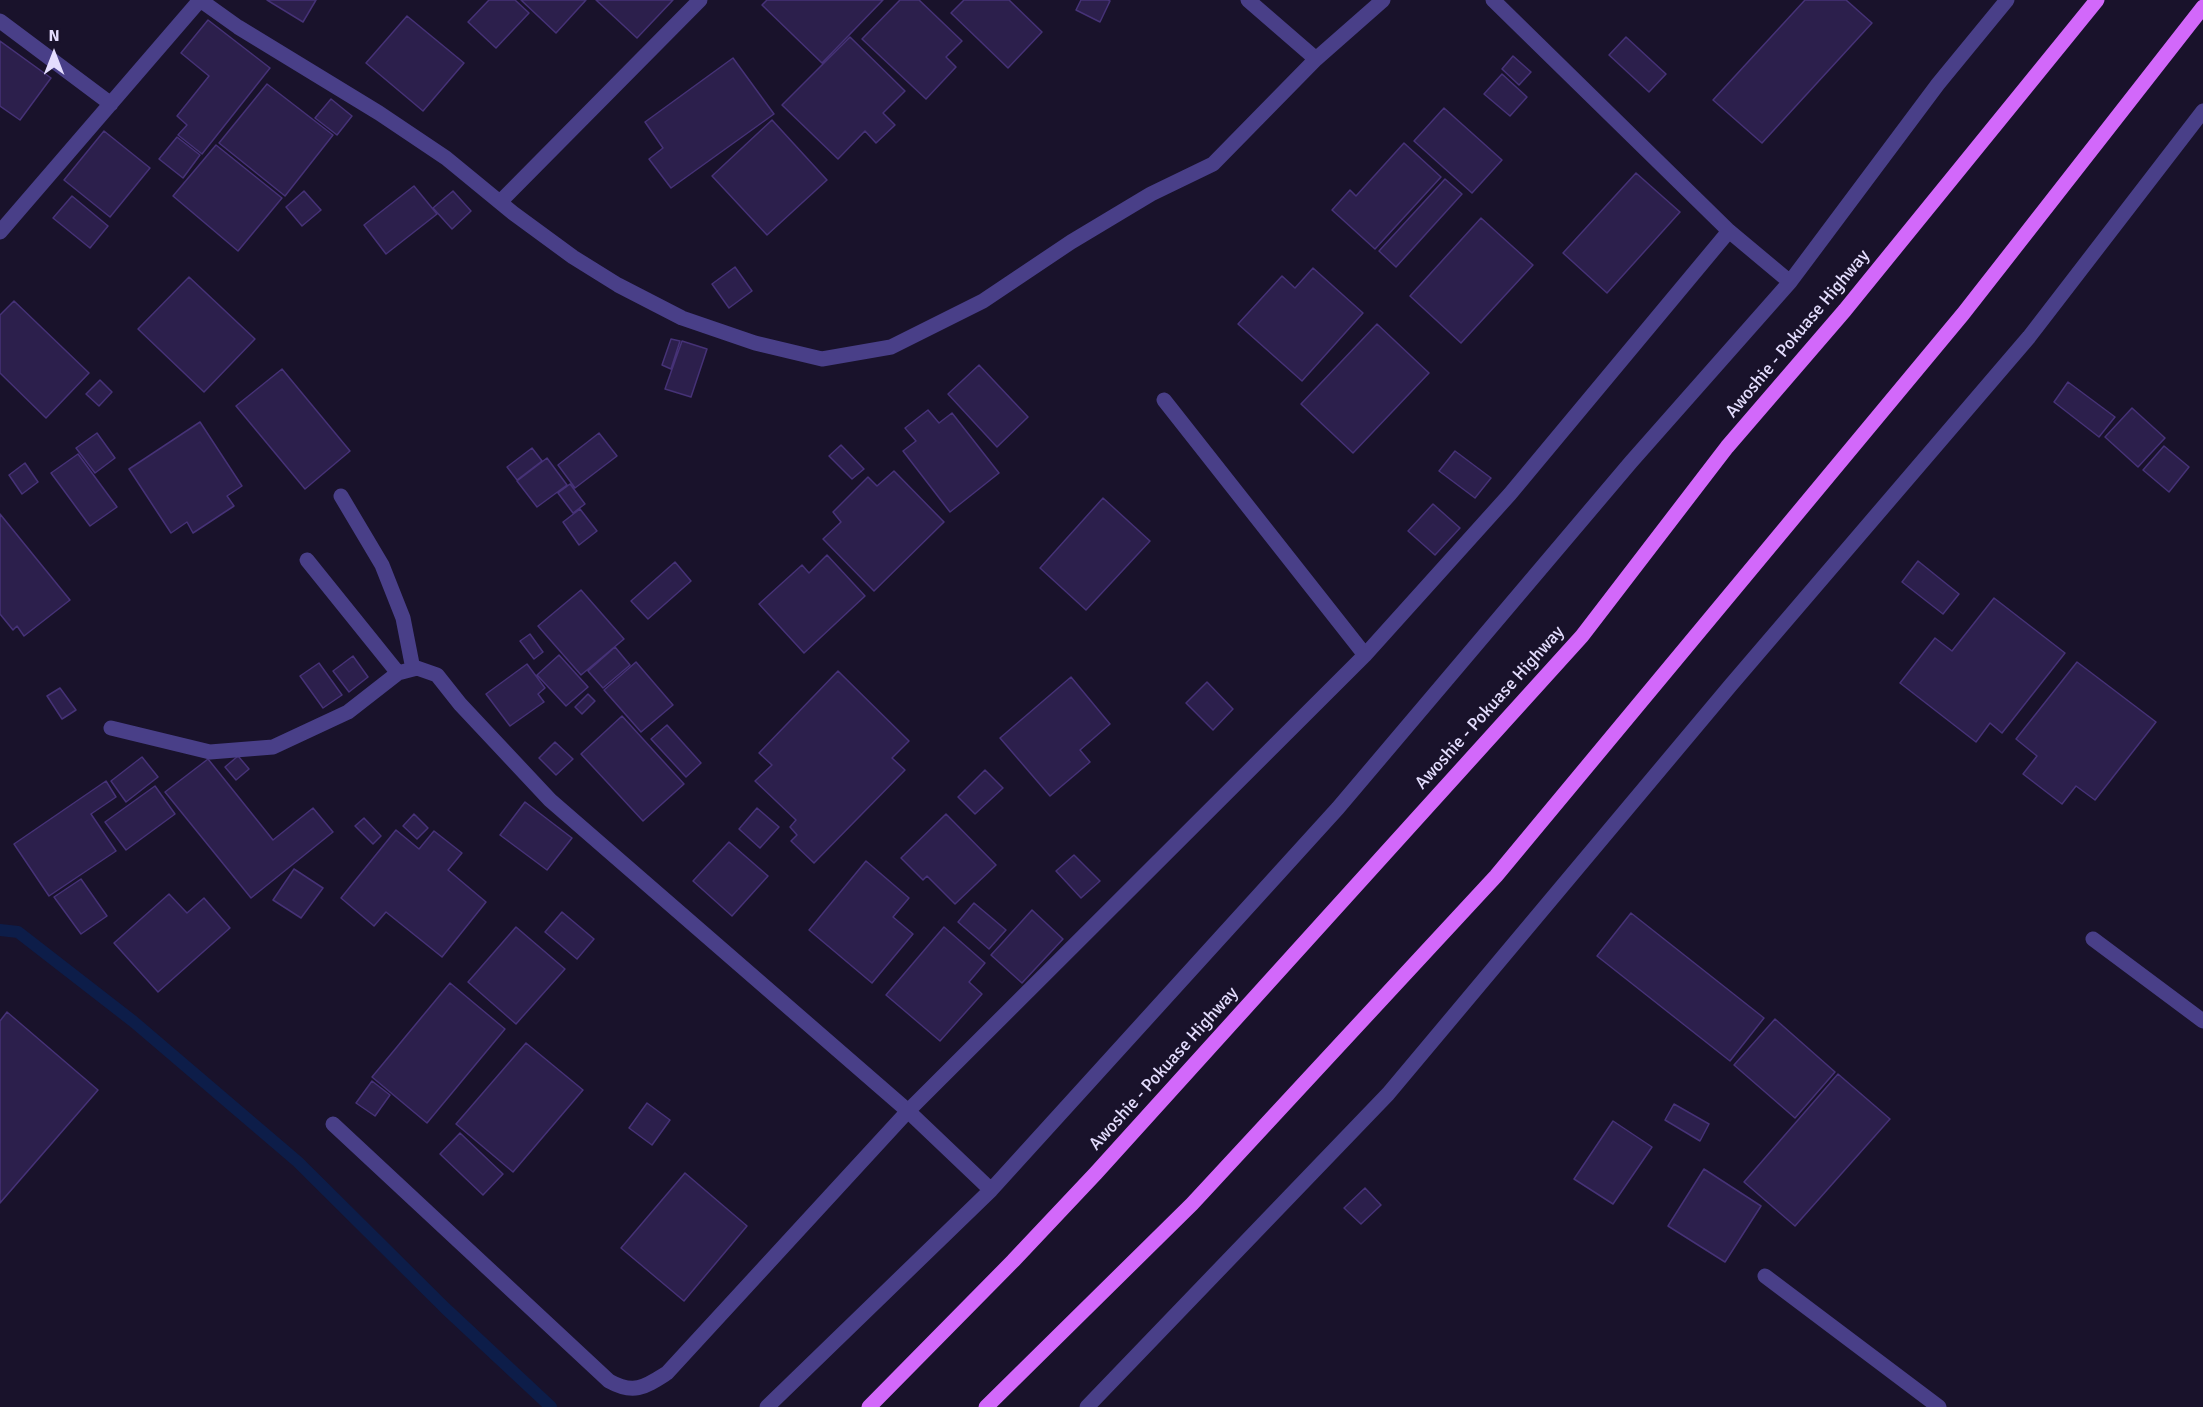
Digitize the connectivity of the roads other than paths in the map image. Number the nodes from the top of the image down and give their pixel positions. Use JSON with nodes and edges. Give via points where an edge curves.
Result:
{"nodes":[{"id":1,"x":200,"y":0,"type":"edge"},
{"id":2,"x":700,"y":0,"type":"edge"},
{"id":3,"x":1248,"y":0,"type":"edge"},
{"id":4,"x":1383,"y":0,"type":"edge"},
{"id":5,"x":1493,"y":0,"type":"edge"},
{"id":6,"x":2007,"y":0,"type":"edge"},
{"id":7,"x":2097,"y":0,"type":"edge"},
{"id":8,"x":2203,"y":7,"type":"edge"},
{"id":9,"x":0,"y":21,"type":"edge"},
{"id":10,"x":1316,"y":59,"type":"junction"},
{"id":11,"x":111,"y":104,"type":"junction"},
{"id":12,"x":2203,"y":111,"type":"edge"},
{"id":13,"x":500,"y":202,"type":"junction"},
{"id":14,"x":1729,"y":231,"type":"junction"},
{"id":15,"x":0,"y":232,"type":"edge"},
{"id":16,"x":1790,"y":282,"type":"junction"},
{"id":17,"x":1164,"y":400,"type":"dead end"},
{"id":18,"x":341,"y":496,"type":"dead end"},
{"id":19,"x":307,"y":560,"type":"dead end"},
{"id":20,"x":1365,"y":655,"type":"junction"},
{"id":21,"x":406,"y":671,"type":"junction"},
{"id":22,"x":111,"y":729,"type":"dead end"},
{"id":23,"x":2093,"y":939,"type":"dead end"},
{"id":24,"x":2203,"y":1021,"type":"edge"},
{"id":25,"x":908,"y":1111,"type":"junction"},
{"id":26,"x":333,"y":1124,"type":"dead end"},
{"id":27,"x":991,"y":1190,"type":"junction"},
{"id":28,"x":1765,"y":1276,"type":"dead end"},
{"id":29,"x":767,"y":1407,"type":"edge"},
{"id":30,"x":870,"y":1407,"type":"edge"},
{"id":31,"x":986,"y":1407,"type":"edge"},
{"id":32,"x":1087,"y":1407,"type":"edge"},
{"id":33,"x":1939,"y":1407,"type":"edge"}],
"edges":[{"from":1,"to":11,"type":"street"},
{"from":1,"to":13,"type":"street","via":[[446,158]]},
{"from":2,"to":13,"type":"street"},
{"from":3,"to":10,"type":"street"},
{"from":4,"to":10,"type":"street"},
{"from":5,"to":14,"type":"street"},
{"from":6,"to":16,"type":"street","via":[[1938,84]]},
{"from":7,"to":30,"type":"main road","name":"Awoshie - Pokuase Highway","via":[[1845,310],[1727,447],[1582,636],[1096,1173]]},
{"from":8,"to":31,"type":"main road","via":[[1963,314],[1496,876],[1192,1204]]},
{"from":9,"to":11,"type":"street"},
{"from":10,"to":13,"type":"street","via":[[1213,164],[1151,194],[983,301],[891,347],[822,359],[755,343],[682,318],[573,257]]},
{"from":11,"to":15,"type":"street"},
{"from":12,"to":32,"type":"street","via":[[2029,337],[1388,1094]]},
{"from":14,"to":16,"type":"street"},
{"from":14,"to":20,"type":"street","via":[[1510,494]]},
{"from":16,"to":27,"type":"street","via":[[1631,462],[1338,808]]},
{"from":17,"to":20,"type":"street"},
{"from":18,"to":21,"type":"street","via":[[382,565],[402,618]]},
{"from":19,"to":21,"type":"street"},
{"from":20,"to":25,"type":"street"},
{"from":21,"to":22,"type":"street","via":[[348,712],[273,747],[210,752]]},
{"from":21,"to":25,"type":"street","via":[[417,668],[438,675],[550,800]]},
{"from":23,"to":24,"type":"street"},
{"from":25,"to":26,"type":"street","via":[[667,1373],[645,1388],[623,1389],[609,1382]]},
{"from":25,"to":27,"type":"street"},
{"from":27,"to":29,"type":"street"},
{"from":28,"to":33,"type":"street"}]}
